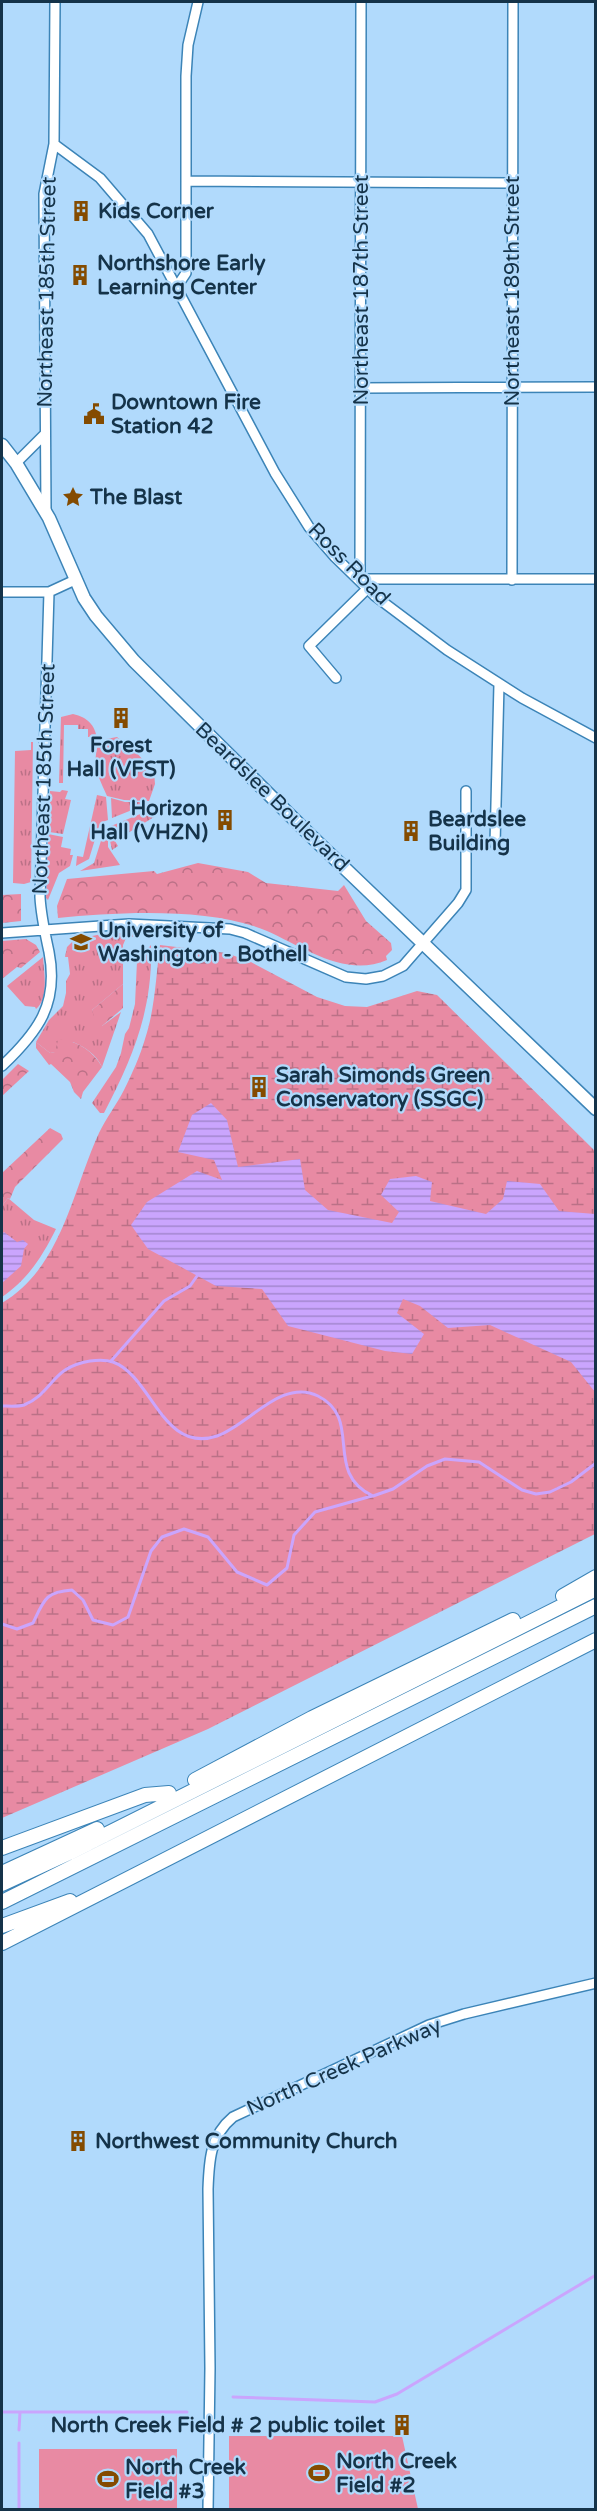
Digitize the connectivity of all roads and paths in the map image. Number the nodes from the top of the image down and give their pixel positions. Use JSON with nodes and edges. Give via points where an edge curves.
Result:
{"nodes":[{"id":1,"x":55,"y":2,"type":"edge"},
{"id":2,"x":198,"y":2,"type":"edge"},
{"id":3,"x":361,"y":2,"type":"edge"},
{"id":4,"x":513,"y":2,"type":"edge"},
{"id":5,"x":54,"y":144,"type":"junction"},
{"id":6,"x":361,"y":180,"type":"junction"},
{"id":7,"x":186,"y":181,"type":"junction"},
{"id":8,"x":513,"y":183,"type":"junction"},
{"id":9,"x":176,"y":288,"type":"junction"},
{"id":10,"x":596,"y":387,"type":"edge"},
{"id":11,"x":361,"y":388,"type":"junction"},
{"id":12,"x":513,"y":388,"type":"junction"},
{"id":13,"x":44,"y":435,"type":"junction"},
{"id":14,"x":2,"y":445,"type":"edge"},
{"id":15,"x":16,"y":463,"type":"junction"},
{"id":16,"x":46,"y":513,"type":"junction"},
{"id":17,"x":360,"y":579,"type":"junction"},
{"id":18,"x":596,"y":579,"type":"edge"},
{"id":19,"x":75,"y":580,"type":"junction"},
{"id":20,"x":513,"y":580,"type":"junction"},
{"id":21,"x":368,"y":588,"type":"junction"},
{"id":22,"x":2,"y":592,"type":"edge"},
{"id":23,"x":49,"y":592,"type":"junction"},
{"id":24,"x":336,"y":678,"type":"dead end"},
{"id":25,"x":499,"y":684,"type":"junction"},
{"id":26,"x":596,"y":738,"type":"edge"},
{"id":27,"x":466,"y":791,"type":"dead end"},
{"id":28,"x":495,"y":844,"type":"dead end"},
{"id":29,"x":44,"y":929,"type":"junction"},
{"id":30,"x":2,"y":933,"type":"edge"},
{"id":31,"x":424,"y":943,"type":"junction"},
{"id":32,"x":2,"y":1066,"type":"edge"},
{"id":33,"x":596,"y":1109,"type":"edge"},
{"id":34,"x":596,"y":1578,"type":"edge"},
{"id":35,"x":596,"y":1589,"type":"edge"},
{"id":36,"x":596,"y":1606,"type":"edge"},
{"id":37,"x":596,"y":1615,"type":"edge"},
{"id":38,"x":596,"y":1640,"type":"edge"},
{"id":39,"x":169,"y":1793,"type":"junction"},
{"id":40,"x":2,"y":1848,"type":"edge"},
{"id":41,"x":2,"y":1873,"type":"edge"},
{"id":42,"x":2,"y":1884,"type":"edge"},
{"id":43,"x":111,"y":1886,"type":"junction"},
{"id":44,"x":2,"y":1902,"type":"edge"},
{"id":45,"x":2,"y":1910,"type":"edge"},
{"id":46,"x":2,"y":1926,"type":"edge"},
{"id":47,"x":2,"y":1943,"type":"edge"},
{"id":48,"x":596,"y":1983,"type":"edge"},
{"id":49,"x":208,"y":2510,"type":"edge"}],
"edges":[{"from":1,"to":5,"type":"street","name":"Northeast 185th Street"},
{"from":2,"to":7,"type":"street","via":[[188,45]]},
{"from":3,"to":6,"type":"street","name":"Northeast 187th Street"},
{"from":4,"to":8,"type":"street","name":"Northeast 189th Street"},
{"from":5,"to":9,"type":"street","name":"Ross Road","via":[[100,178],[123,202],[148,234]]},
{"from":5,"to":13,"type":"street","name":"Northeast 185th Street","via":[[44,194]]},
{"from":6,"to":7,"type":"street"},
{"from":6,"to":8,"type":"street"},
{"from":6,"to":11,"type":"street","name":"Northeast 187th Street"},
{"from":7,"to":9,"type":"street","via":[[186,273]]},
{"from":8,"to":12,"type":"street","name":"Northeast 189th Street"},
{"from":9,"to":17,"type":"street","name":"Ross Road","via":[[275,473],[309,527]]},
{"from":10,"to":12,"type":"street"},
{"from":11,"to":12,"type":"street"},
{"from":11,"to":17,"type":"street","name":"Northeast 187th Street"},
{"from":12,"to":20,"type":"street","name":"Northeast 189th Street"},
{"from":13,"to":15,"type":"street","name":"Northeast 185th Street"},
{"from":13,"to":16,"type":"street"},
{"from":14,"to":15,"type":"main road","name":"Beardslee Boulevard"},
{"from":15,"to":16,"type":"main road","name":"Beardslee Boulevard"},
{"from":16,"to":19,"type":"main road","name":"Beardslee Boulevard"},
{"from":17,"to":20,"type":"street"},
{"from":17,"to":21,"type":"street","name":"Ross Road"},
{"from":18,"to":20,"type":"street"},
{"from":19,"to":23,"type":"street"},
{"from":19,"to":31,"type":"main road","name":"Beardslee Boulevard","via":[[96,616],[134,661]]},
{"from":21,"to":24,"type":"street","via":[[309,646]]},
{"from":21,"to":25,"type":"street","name":"Ross Road","via":[[447,650]]},
{"from":22,"to":23,"type":"street"},
{"from":23,"to":29,"type":"street","name":"Northeast 185th Street","via":[[39,897]]},
{"from":25,"to":26,"type":"street","name":"Ross Road"},
{"from":25,"to":28,"type":"street"},
{"from":27,"to":31,"type":"street","via":[[466,890]]},
{"from":29,"to":30,"type":"street"},
{"from":29,"to":31,"type":"street","via":[[129,924],[230,929],[346,977],[366,979],[403,966]]},
{"from":29,"to":32,"type":"street","name":"Northeast 185th Street","via":[[52,973],[48,1007],[26,1041]]},
{"from":31,"to":33,"type":"main road","name":"Beardslee Boulevard"},
{"from":34,"to":39,"type":"highway"},
{"from":35,"to":42,"type":"highway"},
{"from":36,"to":44,"type":"highway"},
{"from":37,"to":45,"type":"highway"},
{"from":38,"to":43,"type":"highway"},
{"from":39,"to":40,"type":"highway","via":[[145,1795]]},
{"from":39,"to":41,"type":"highway"},
{"from":43,"to":46,"type":"highway"},
{"from":43,"to":47,"type":"highway"},
{"from":48,"to":49,"type":"street","name":"North Creek Parkway","via":[[464,2014],[396,2039],[233,2117],[217,2134],[208,2189]]}]}
